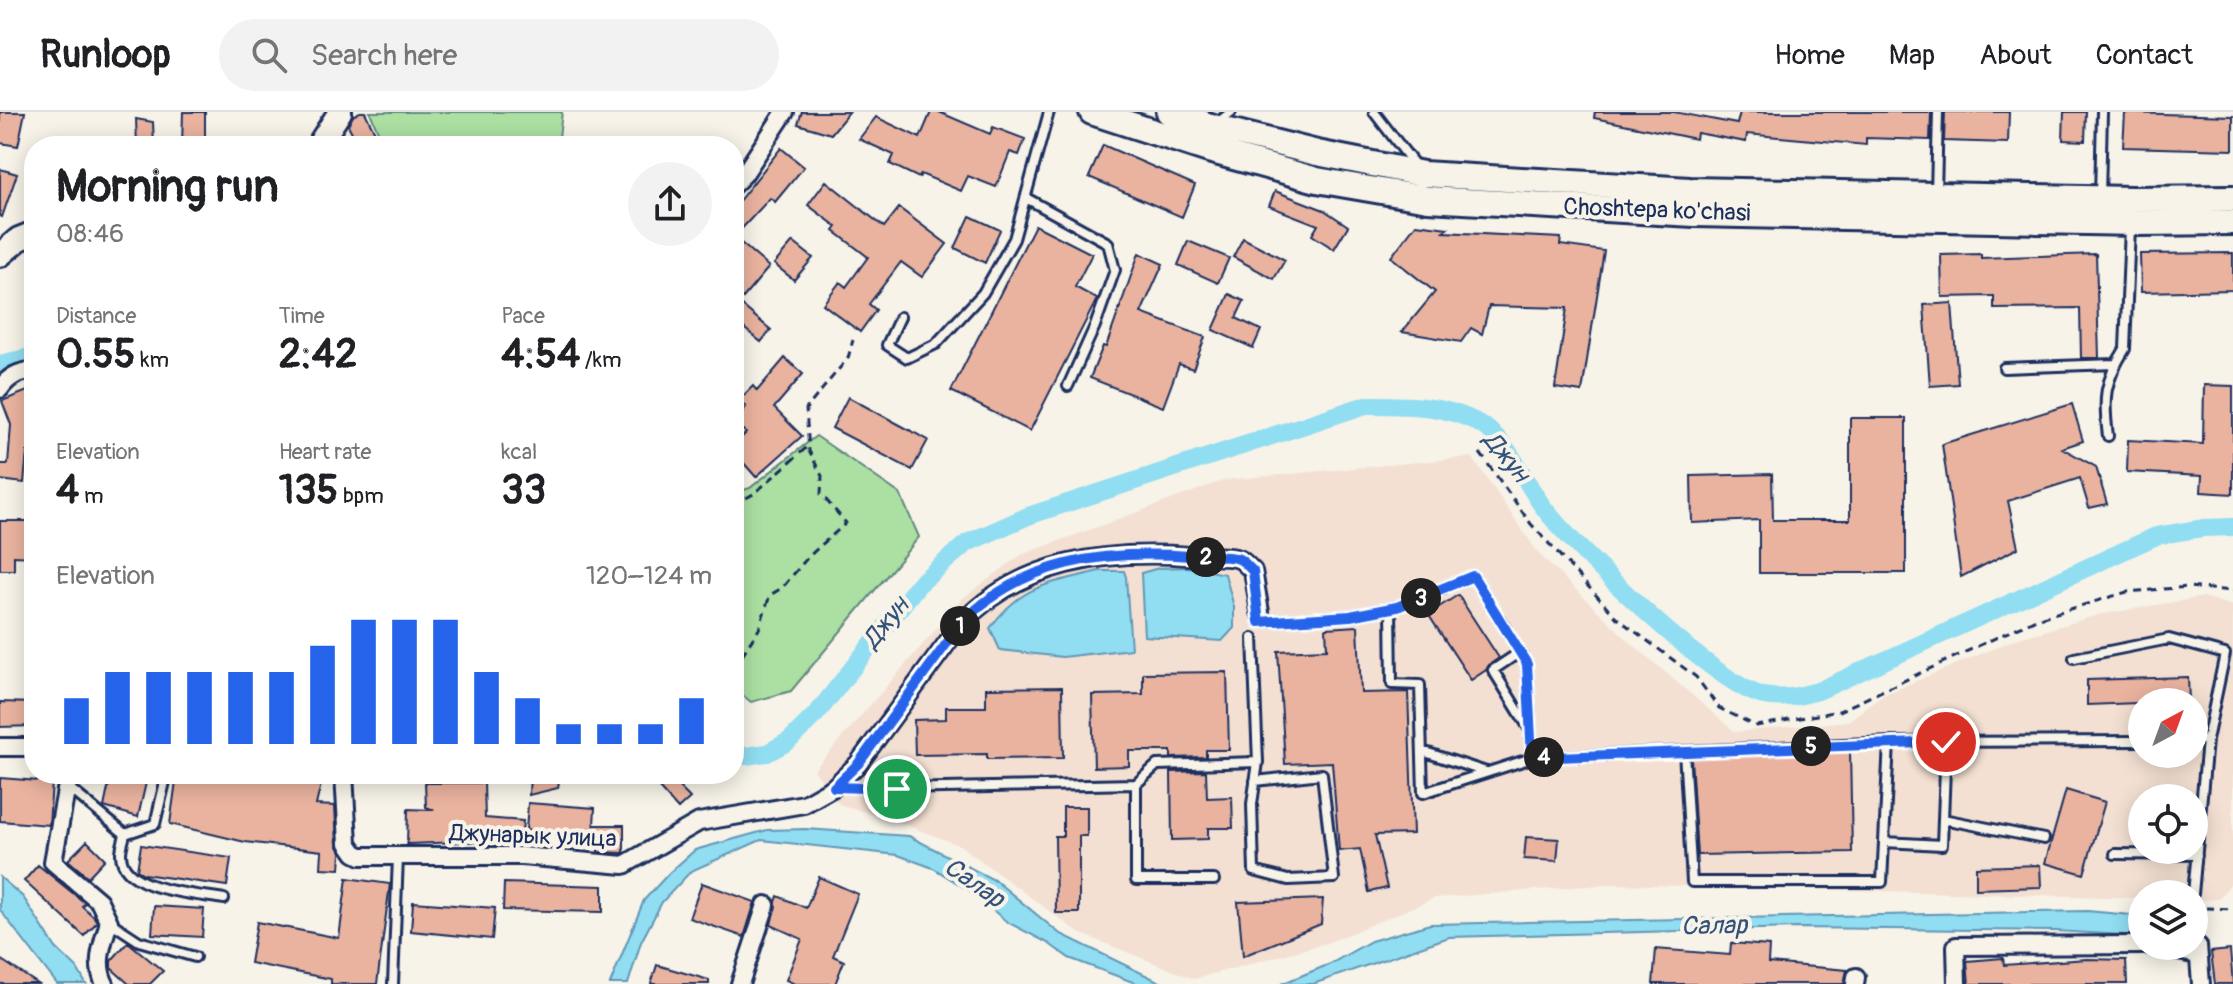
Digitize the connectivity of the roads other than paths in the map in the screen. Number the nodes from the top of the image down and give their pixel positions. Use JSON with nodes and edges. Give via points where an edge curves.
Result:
{"nodes":[{"id":1,"x":340,"y":112,"type":"edge"},
{"id":2,"x":785,"y":112,"type":"edge"},
{"id":3,"x":1049,"y":112,"type":"edge"},
{"id":4,"x":1092,"y":112,"type":"edge"},
{"id":5,"x":1169,"y":112,"type":"edge"},
{"id":6,"x":1374,"y":112,"type":"edge"},
{"id":7,"x":1938,"y":112,"type":"edge"},
{"id":8,"x":2102,"y":112,"type":"edge"},
{"id":9,"x":1222,"y":119,"type":"edge"},
{"id":10,"x":324,"y":136,"type":"edge"},
{"id":11,"x":744,"y":174,"type":"edge"},
{"id":12,"x":1423,"y":174,"type":"junction"},
{"id":13,"x":1936,"y":195,"type":"junction"},
{"id":14,"x":1026,"y":198,"type":"junction"},
{"id":15,"x":2100,"y":198,"type":"junction"},
{"id":16,"x":2233,"y":198,"type":"edge"},
{"id":17,"x":2233,"y":222,"type":"edge"},
{"id":18,"x":2130,"y":223,"type":"junction"},
{"id":19,"x":24,"y":237,"type":"edge"},
{"id":20,"x":0,"y":255,"type":"edge"},
{"id":21,"x":900,"y":317,"type":"dead end"},
{"id":22,"x":2115,"y":364,"type":"junction"},
{"id":23,"x":2004,"y":368,"type":"dead end"},
{"id":24,"x":24,"y":371,"type":"edge"},
{"id":25,"x":1068,"y":386,"type":"dead end"},
{"id":26,"x":0,"y":389,"type":"edge"},
{"id":27,"x":2108,"y":436,"type":"dead end"},
{"id":28,"x":1391,"y":608,"type":"junction"},
{"id":29,"x":1260,"y":612,"type":"joint"},
{"id":30,"x":1253,"y":638,"type":"dead end"},
{"id":31,"x":1520,"y":652,"type":"junction"},
{"id":32,"x":2074,"y":658,"type":"dead end"},
{"id":33,"x":1530,"y":731,"type":"junction"},
{"id":34,"x":2208,"y":735,"type":"edge"},
{"id":35,"x":2128,"y":741,"type":"edge"},
{"id":36,"x":1889,"y":742,"type":"junction"},
{"id":37,"x":1946,"y":742,"type":"junction"},
{"id":38,"x":0,"y":747,"type":"edge"},
{"id":39,"x":24,"y":747,"type":"edge"},
{"id":40,"x":1422,"y":751,"type":"junction"},
{"id":41,"x":1684,"y":751,"type":"junction"},
{"id":42,"x":1532,"y":758,"type":"junction"},
{"id":43,"x":1258,"y":762,"type":"junction"},
{"id":44,"x":1486,"y":773,"type":"junction"},
{"id":45,"x":1255,"y":781,"type":"junction"},
{"id":46,"x":67,"y":784,"type":"edge"},
{"id":47,"x":72,"y":784,"type":"edge"},
{"id":48,"x":165,"y":784,"type":"edge"},
{"id":49,"x":345,"y":784,"type":"edge"},
{"id":50,"x":1136,"y":784,"type":"junction"},
{"id":51,"x":834,"y":787,"type":"junction"},
{"id":52,"x":1943,"y":819,"type":"junction"},
{"id":53,"x":125,"y":834,"type":"junction"},
{"id":54,"x":2044,"y":839,"type":"dead end"},
{"id":55,"x":1884,"y":842,"type":"junction"},
{"id":56,"x":2115,"y":854,"type":"dead end"},
{"id":57,"x":2128,"y":854,"type":"edge"},
{"id":58,"x":398,"y":857,"type":"junction"},
{"id":59,"x":1214,"y":880,"type":"dead end"},
{"id":60,"x":224,"y":899,"type":"dead end"},
{"id":61,"x":766,"y":905,"type":"dead end"},
{"id":62,"x":109,"y":922,"type":"junction"},
{"id":63,"x":2128,"y":945,"type":"edge"},
{"id":64,"x":195,"y":957,"type":"dead end"},
{"id":65,"x":2199,"y":960,"type":"edge"},
{"id":66,"x":105,"y":984,"type":"edge"},
{"id":67,"x":393,"y":984,"type":"edge"},
{"id":68,"x":740,"y":984,"type":"edge"},
{"id":69,"x":1957,"y":984,"type":"edge"},
{"id":70,"x":2201,"y":984,"type":"edge"}],
"edges":[{"from":1,"to":10,"type":"street"},
{"from":2,"to":11,"type":"street"},
{"from":3,"to":14,"type":"lane"},
{"from":4,"to":18,"type":"main road","name":"Choshtepa ko'chasi","via":[[1317,180],[1428,199],[1694,214]]},
{"from":5,"to":9,"type":"main road","name":"Choshtepa ko'chasi"},
{"from":6,"to":12,"type":"lane"},
{"from":7,"to":13,"type":"lane"},
{"from":8,"to":15,"type":"lane"},
{"from":9,"to":12,"type":"main road","name":"Choshtepa ko'chasi","via":[[1317,153]]},
{"from":12,"to":13,"type":"main road","name":"Choshtepa ko'chasi","via":[[1690,190]]},
{"from":13,"to":15,"type":"main road","name":"Choshtepa ko'chasi"},
{"from":14,"to":21,"type":"lane","via":[[1014,239],[983,293],[936,344],[907,358],[887,345]]},
{"from":14,"to":25,"type":"lane","via":[[1108,243],[1115,270]]},
{"from":15,"to":16,"type":"main road","name":"Choshtepa ko'chasi"},
{"from":17,"to":18,"type":"main road","name":"Choshtepa ko'chasi"},
{"from":18,"to":22,"type":"lane","via":[[2125,349]]},
{"from":19,"to":20,"type":"street"},
{"from":22,"to":23,"type":"lane"},
{"from":22,"to":27,"type":"lane","via":[[2103,399]]},
{"from":24,"to":26,"type":"street"},
{"from":28,"to":29,"type":"lane","via":[[1259,622]]},
{"from":28,"to":31,"type":"lane","via":[[1473,576]]},
{"from":28,"to":40,"type":"lane","via":[[1392,684],[1420,685]]},
{"from":29,"to":51,"type":"street","name":"Джунарык улица","via":[[1253,571],[1239,559],[1145,553],[1033,574],[1000,590],[961,624],[858,764]]},
{"from":30,"to":43,"type":"lane"},
{"from":31,"to":33,"type":"lane","via":[[1527,664]]},
{"from":31,"to":33,"type":"lane","via":[[1493,670]]},
{"from":32,"to":34,"type":"lane","via":[[2169,639],[2225,654]]},
{"from":33,"to":42,"type":"lane"},
{"from":35,"to":37,"type":"lane"},
{"from":36,"to":37,"type":"lane"},
{"from":36,"to":41,"type":"lane"},
{"from":36,"to":55,"type":"lane"},
{"from":37,"to":52,"type":"lane"},
{"from":38,"to":39,"type":"street"},
{"from":40,"to":44,"type":"lane"},
{"from":40,"to":44,"type":"lane","via":[[1423,793]]},
{"from":41,"to":42,"type":"lane"},
{"from":41,"to":55,"type":"lane","via":[[1692,882],[1882,882]]},
{"from":42,"to":44,"type":"lane"},
{"from":43,"to":45,"type":"lane"},
{"from":43,"to":50,"type":"lane","via":[[1157,765]]},
{"from":45,"to":45,"type":"lane","via":[[1254,871],[1288,880],[1334,878],[1322,774]]},
{"from":46,"to":62,"type":"street","via":[[53,862],[99,901]]},
{"from":47,"to":53,"type":"lane"},
{"from":48,"to":53,"type":"lane","via":[[155,824]]},
{"from":49,"to":58,"type":"street","name":"Джунарык улица","via":[[351,848],[361,856]]},
{"from":50,"to":51,"type":"lane"},
{"from":50,"to":59,"type":"lane","via":[[1136,880]]},
{"from":51,"to":58,"type":"street","name":"Джунарык улица","via":[[804,804],[699,822],[624,865],[522,856]]},
{"from":52,"to":54,"type":"lane"},
{"from":52,"to":55,"type":"lane","via":[[1942,845]]},
{"from":53,"to":60,"type":"lane","via":[[122,862],[137,879]]},
{"from":56,"to":57,"type":"lane"},
{"from":58,"to":67,"type":"lane"},
{"from":61,"to":68,"type":"street"},
{"from":62,"to":64,"type":"lane","via":[[139,941]]},
{"from":62,"to":66,"type":"street","via":[[98,965]]},
{"from":63,"to":69,"type":"street","via":[[1956,946]]},
{"from":65,"to":70,"type":"street"}]}
